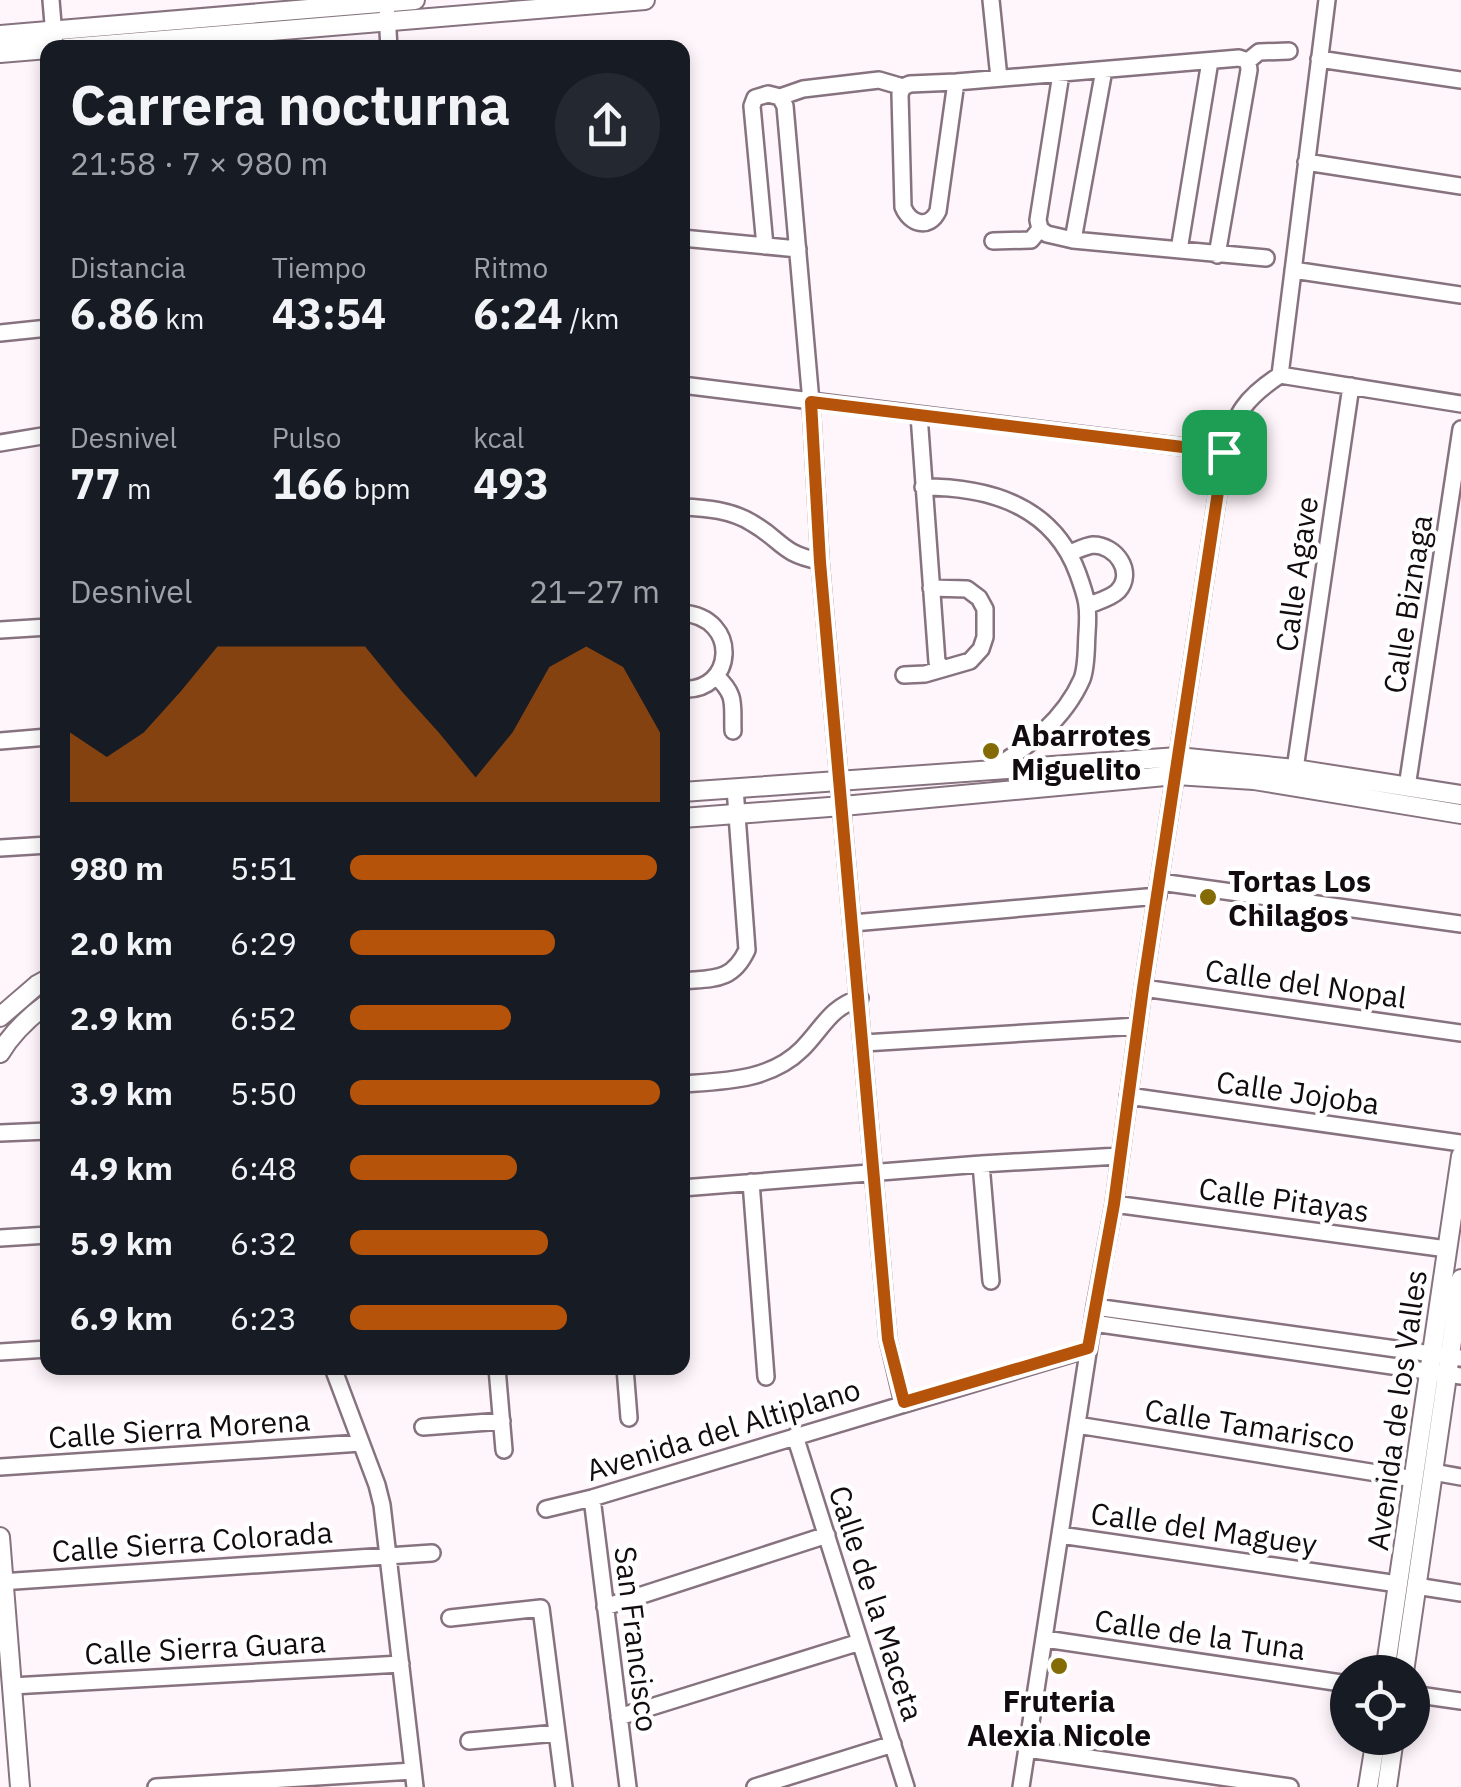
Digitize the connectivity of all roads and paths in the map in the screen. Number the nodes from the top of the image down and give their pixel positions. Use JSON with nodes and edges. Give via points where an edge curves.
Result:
{"nodes":[{"id":1,"x":51,"y":0,"type":"edge"},
{"id":2,"x":415,"y":0,"type":"edge"},
{"id":3,"x":645,"y":0,"type":"edge"},
{"id":4,"x":991,"y":0,"type":"edge"},
{"id":5,"x":1327,"y":0,"type":"edge"},
{"id":6,"x":501,"y":5,"type":"edge"},
{"id":7,"x":386,"y":8,"type":"edge"},
{"id":8,"x":0,"y":35,"type":"edge"},
{"id":9,"x":54,"y":39,"type":"edge"},
{"id":10,"x":130,"y":40,"type":"edge"},
{"id":11,"x":389,"y":40,"type":"edge"},
{"id":12,"x":40,"y":50,"type":"edge"},
{"id":13,"x":1288,"y":51,"type":"dead end"},
{"id":14,"x":0,"y":53,"type":"edge"},
{"id":15,"x":1319,"y":59,"type":"junction"},
{"id":16,"x":1210,"y":60,"type":"junction"},
{"id":17,"x":1248,"y":61,"type":"junction"},
{"id":18,"x":1104,"y":70,"type":"junction"},
{"id":19,"x":1061,"y":74,"type":"junction"},
{"id":20,"x":1000,"y":78,"type":"junction"},
{"id":21,"x":1461,"y":80,"type":"edge"},
{"id":22,"x":956,"y":82,"type":"junction"},
{"id":23,"x":904,"y":88,"type":"junction"},
{"id":24,"x":780,"y":97,"type":"junction"},
{"id":25,"x":1306,"y":162,"type":"junction"},
{"id":26,"x":1461,"y":186,"type":"edge"},
{"id":27,"x":1040,"y":230,"type":"junction"},
{"id":28,"x":690,"y":239,"type":"edge"},
{"id":29,"x":1073,"y":240,"type":"junction"},
{"id":30,"x":992,"y":241,"type":"dead end"},
{"id":31,"x":765,"y":246,"type":"junction"},
{"id":32,"x":798,"y":249,"type":"junction"},
{"id":33,"x":1178,"y":250,"type":"junction"},
{"id":34,"x":1217,"y":255,"type":"junction"},
{"id":35,"x":1266,"y":258,"type":"dead end"},
{"id":36,"x":1293,"y":270,"type":"junction"},
{"id":37,"x":1461,"y":296,"type":"edge"},
{"id":38,"x":40,"y":329,"type":"edge"},
{"id":39,"x":0,"y":333,"type":"edge"},
{"id":40,"x":1280,"y":375,"type":"junction"},
{"id":41,"x":690,"y":386,"type":"edge"},
{"id":42,"x":1351,"y":386,"type":"junction"},
{"id":43,"x":811,"y":402,"type":"junction"},
{"id":44,"x":1461,"y":404,"type":"edge"},
{"id":45,"x":919,"y":415,"type":"junction"},
{"id":46,"x":1461,"y":429,"type":"edge"},
{"id":47,"x":40,"y":437,"type":"edge"},
{"id":48,"x":0,"y":443,"type":"edge"},
{"id":49,"x":1224,"y":452,"type":"junction"},
{"id":50,"x":922,"y":486,"type":"junction"},
{"id":51,"x":690,"y":507,"type":"edge"},
{"id":52,"x":1070,"y":553,"type":"junction"},
{"id":53,"x":820,"y":562,"type":"junction"},
{"id":54,"x":931,"y":588,"type":"junction"},
{"id":55,"x":1089,"y":605,"type":"junction"},
{"id":56,"x":690,"y":613,"type":"edge"},
{"id":57,"x":40,"y":628,"type":"edge"},
{"id":58,"x":0,"y":630,"type":"edge"},
{"id":59,"x":942,"y":668,"type":"junction"},
{"id":60,"x":904,"y":675,"type":"dead end"},
{"id":61,"x":716,"y":676,"type":"junction"},
{"id":62,"x":690,"y":690,"type":"edge"},
{"id":63,"x":732,"y":730,"type":"dead end"},
{"id":64,"x":40,"y":738,"type":"edge"},
{"id":65,"x":0,"y":741,"type":"edge"},
{"id":66,"x":1177,"y":766,"type":"junction"},
{"id":67,"x":1295,"y":769,"type":"junction"},
{"id":68,"x":991,"y":770,"type":"junction"},
{"id":69,"x":840,"y":779,"type":"junction"},
{"id":70,"x":1407,"y":787,"type":"junction"},
{"id":71,"x":735,"y":788,"type":"junction"},
{"id":72,"x":690,"y":791,"type":"edge"},
{"id":73,"x":1461,"y":795,"type":"edge"},
{"id":74,"x":843,"y":806,"type":"junction"},
{"id":75,"x":738,"y":814,"type":"junction"},
{"id":76,"x":1461,"y":814,"type":"edge"},
{"id":77,"x":690,"y":817,"type":"edge"},
{"id":78,"x":40,"y":846,"type":"edge"},
{"id":79,"x":0,"y":848,"type":"edge"},
{"id":80,"x":1159,"y":889,"type":"junction"},
{"id":81,"x":853,"y":923,"type":"junction"},
{"id":82,"x":1461,"y":924,"type":"edge"},
{"id":83,"x":690,"y":980,"type":"edge"},
{"id":84,"x":40,"y":983,"type":"edge"},
{"id":85,"x":1143,"y":988,"type":"junction"},
{"id":86,"x":860,"y":998,"type":"junction"},
{"id":87,"x":40,"y":1010,"type":"edge"},
{"id":88,"x":0,"y":1017,"type":"edge"},
{"id":89,"x":1138,"y":1026,"type":"junction"},
{"id":90,"x":1461,"y":1033,"type":"edge"},
{"id":91,"x":864,"y":1043,"type":"junction"},
{"id":92,"x":0,"y":1053,"type":"edge"},
{"id":93,"x":690,"y":1083,"type":"edge"},
{"id":94,"x":1128,"y":1096,"type":"junction"},
{"id":95,"x":40,"y":1130,"type":"edge"},
{"id":96,"x":0,"y":1133,"type":"edge"},
{"id":97,"x":1461,"y":1143,"type":"edge"},
{"id":98,"x":1119,"y":1156,"type":"junction"},
{"id":99,"x":1461,"y":1156,"type":"edge"},
{"id":100,"x":981,"y":1164,"type":"junction"},
{"id":101,"x":875,"y":1172,"type":"junction"},
{"id":102,"x":751,"y":1182,"type":"junction"},
{"id":103,"x":690,"y":1187,"type":"edge"},
{"id":104,"x":1114,"y":1204,"type":"junction"},
{"id":105,"x":40,"y":1236,"type":"edge"},
{"id":106,"x":0,"y":1238,"type":"edge"},
{"id":107,"x":1447,"y":1250,"type":"junction"},
{"id":108,"x":1461,"y":1278,"type":"edge"},
{"id":109,"x":991,"y":1281,"type":"dead end"},
{"id":110,"x":1094,"y":1315,"type":"junction"},
{"id":111,"x":1088,"y":1348,"type":"junction"},
{"id":112,"x":40,"y":1350,"type":"edge"},
{"id":113,"x":0,"y":1352,"type":"edge"},
{"id":114,"x":1447,"y":1365,"type":"edge"},
{"id":115,"x":336,"y":1375,"type":"edge"},
{"id":116,"x":499,"y":1375,"type":"edge"},
{"id":117,"x":626,"y":1375,"type":"edge"},
{"id":118,"x":766,"y":1377,"type":"dead end"},
{"id":119,"x":904,"y":1402,"type":"junction"},
{"id":120,"x":629,"y":1418,"type":"dead end"},
{"id":121,"x":502,"y":1421,"type":"junction"},
{"id":122,"x":1077,"y":1425,"type":"junction"},
{"id":123,"x":423,"y":1427,"type":"dead end"},
{"id":124,"x":795,"y":1436,"type":"junction"},
{"id":125,"x":361,"y":1443,"type":"junction"},
{"id":126,"x":504,"y":1450,"type":"dead end"},
{"id":127,"x":0,"y":1468,"type":"edge"},
{"id":128,"x":1433,"y":1472,"type":"junction"},
{"id":129,"x":1461,"y":1477,"type":"edge"},
{"id":130,"x":1414,"y":1479,"type":"junction"},
{"id":131,"x":592,"y":1498,"type":"junction"},
{"id":132,"x":546,"y":1510,"type":"dead end"},
{"id":133,"x":826,"y":1535,"type":"junction"},
{"id":134,"x":1060,"y":1535,"type":"junction"},
{"id":135,"x":0,"y":1537,"type":"edge"},
{"id":136,"x":432,"y":1553,"type":"dead end"},
{"id":137,"x":388,"y":1555,"type":"junction"},
{"id":138,"x":2,"y":1582,"type":"edge"},
{"id":139,"x":1407,"y":1585,"type":"junction"},
{"id":140,"x":1461,"y":1593,"type":"edge"},
{"id":141,"x":605,"y":1607,"type":"junction"},
{"id":142,"x":450,"y":1618,"type":"dead end"},
{"id":143,"x":1045,"y":1639,"type":"junction"},
{"id":144,"x":860,"y":1642,"type":"junction"},
{"id":145,"x":1390,"y":1655,"type":"edge"},
{"id":146,"x":1405,"y":1655,"type":"edge"},
{"id":147,"x":401,"y":1664,"type":"junction"},
{"id":148,"x":1330,"y":1681,"type":"edge"},
{"id":149,"x":12,"y":1686,"type":"junction"},
{"id":150,"x":1430,"y":1697,"type":"edge"},
{"id":151,"x":1461,"y":1701,"type":"edge"},
{"id":152,"x":619,"y":1717,"type":"junction"},
{"id":153,"x":557,"y":1733,"type":"junction"},
{"id":154,"x":469,"y":1741,"type":"dead end"},
{"id":155,"x":892,"y":1744,"type":"junction"},
{"id":156,"x":1027,"y":1749,"type":"junction"},
{"id":157,"x":1373,"y":1755,"type":"edge"},
{"id":158,"x":1392,"y":1755,"type":"edge"},
{"id":159,"x":414,"y":1779,"type":"edge"},
{"id":160,"x":20,"y":1787,"type":"edge"},
{"id":161,"x":156,"y":1787,"type":"edge"},
{"id":162,"x":564,"y":1787,"type":"edge"},
{"id":163,"x":628,"y":1787,"type":"edge"},
{"id":164,"x":755,"y":1787,"type":"edge"},
{"id":165,"x":906,"y":1787,"type":"edge"},
{"id":166,"x":1021,"y":1787,"type":"edge"},
{"id":167,"x":1290,"y":1787,"type":"edge"},
{"id":168,"x":1368,"y":1787,"type":"edge"},
{"id":169,"x":1387,"y":1787,"type":"edge"}],
"edges":[{"from":1,"to":9,"type":"street"},
{"from":2,"to":7,"type":"street"},
{"from":3,"to":6,"type":"street"},
{"from":4,"to":20,"type":"street"},
{"from":5,"to":15,"type":"street"},
{"from":6,"to":7,"type":"street"},
{"from":7,"to":9,"type":"street"},
{"from":7,"to":10,"type":"street"},
{"from":7,"to":11,"type":"street"},
{"from":8,"to":9,"type":"street"},
{"from":12,"to":14,"type":"street"},
{"from":13,"to":17,"type":"street","via":[[1260,52]]},
{"from":15,"to":21,"type":"street"},
{"from":15,"to":25,"type":"street"},
{"from":16,"to":17,"type":"street"},
{"from":16,"to":18,"type":"street"},
{"from":16,"to":33,"type":"street"},
{"from":17,"to":34,"type":"street"},
{"from":18,"to":19,"type":"street"},
{"from":18,"to":29,"type":"street"},
{"from":19,"to":20,"type":"street"},
{"from":19,"to":27,"type":"street"},
{"from":20,"to":22,"type":"street"},
{"from":22,"to":23,"type":"street"},
{"from":22,"to":23,"type":"street","via":[[938,211],[928,223],[907,217],[904,207]]},
{"from":23,"to":24,"type":"street","via":[[879,80]]},
{"from":24,"to":31,"type":"street","via":[[764,95],[752,106]]},
{"from":24,"to":32,"type":"street"},
{"from":25,"to":26,"type":"street"},
{"from":25,"to":36,"type":"street"},
{"from":27,"to":29,"type":"street"},
{"from":27,"to":30,"type":"street","via":[[1031,240]]},
{"from":28,"to":31,"type":"street"},
{"from":29,"to":33,"type":"street"},
{"from":31,"to":32,"type":"street"},
{"from":32,"to":43,"type":"street"},
{"from":33,"to":34,"type":"street"},
{"from":34,"to":35,"type":"street"},
{"from":36,"to":37,"type":"street"},
{"from":36,"to":40,"type":"street"},
{"from":38,"to":39,"type":"street"},
{"from":40,"to":42,"type":"street"},
{"from":40,"to":49,"type":"street","via":[[1248,400]]},
{"from":41,"to":43,"type":"street"},
{"from":42,"to":44,"type":"street"},
{"from":42,"to":67,"type":"street","name":"Calle Agave"},
{"from":43,"to":45,"type":"street"},
{"from":43,"to":53,"type":"street"},
{"from":45,"to":49,"type":"street"},
{"from":45,"to":50,"type":"street"},
{"from":46,"to":70,"type":"street","name":"Calle Biznaga"},
{"from":47,"to":48,"type":"street"},
{"from":49,"to":66,"type":"street"},
{"from":50,"to":52,"type":"street","via":[[1008,500],[1050,527]]},
{"from":50,"to":54,"type":"street"},
{"from":51,"to":53,"type":"street","via":[[718,509],[752,523],[784,550]]},
{"from":52,"to":55,"type":"street"},
{"from":52,"to":55,"type":"street","via":[[1104,547],[1116,553],[1124,572],[1115,594]]},
{"from":53,"to":69,"type":"street"},
{"from":54,"to":59,"type":"street"},
{"from":54,"to":59,"type":"street","via":[[967,589],[984,609],[981,649],[970,661]]},
{"from":55,"to":68,"type":"street","via":[[1084,676],[1076,690],[1059,717]]},
{"from":56,"to":61,"type":"street","via":[[720,632],[724,662]]},
{"from":57,"to":58,"type":"street"},
{"from":59,"to":60,"type":"street"},
{"from":61,"to":62,"type":"street"},
{"from":61,"to":63,"type":"street","via":[[729,688]]},
{"from":64,"to":65,"type":"street"},
{"from":66,"to":67,"type":"street"},
{"from":66,"to":68,"type":"street"},
{"from":66,"to":74,"type":"street"},
{"from":66,"to":76,"type":"street"},
{"from":66,"to":80,"type":"street"},
{"from":67,"to":70,"type":"street"},
{"from":68,"to":69,"type":"street"},
{"from":69,"to":71,"type":"street"},
{"from":69,"to":74,"type":"street"},
{"from":70,"to":73,"type":"street"},
{"from":71,"to":72,"type":"street"},
{"from":71,"to":75,"type":"street"},
{"from":74,"to":75,"type":"street"},
{"from":74,"to":81,"type":"street"},
{"from":75,"to":77,"type":"street"},
{"from":75,"to":83,"type":"street","via":[[747,950],[722,978]]},
{"from":78,"to":79,"type":"street"},
{"from":80,"to":81,"type":"street"},
{"from":80,"to":82,"type":"street"},
{"from":80,"to":85,"type":"street"},
{"from":81,"to":86,"type":"street"},
{"from":84,"to":88,"type":"street"},
{"from":85,"to":89,"type":"street"},
{"from":85,"to":90,"type":"street","name":"Calle del Nopal"},
{"from":86,"to":91,"type":"street"},
{"from":86,"to":93,"type":"street","via":[[842,1004],[782,1065],[758,1076]]},
{"from":87,"to":92,"type":"street"},
{"from":89,"to":91,"type":"street"},
{"from":89,"to":94,"type":"street"},
{"from":91,"to":101,"type":"street"},
{"from":94,"to":97,"type":"street","name":"Calle Jojoba"},
{"from":94,"to":98,"type":"street"},
{"from":95,"to":96,"type":"street"},
{"from":98,"to":100,"type":"street"},
{"from":98,"to":104,"type":"street"},
{"from":99,"to":107,"type":"street","name":"Avenida de los Valles"},
{"from":100,"to":101,"type":"street"},
{"from":100,"to":109,"type":"street"},
{"from":101,"to":102,"type":"street"},
{"from":101,"to":119,"type":"street","via":[[888,1339]]},
{"from":102,"to":103,"type":"street"},
{"from":102,"to":118,"type":"street"},
{"from":104,"to":107,"type":"street","name":"Calle Pitayas"},
{"from":104,"to":110,"type":"street"},
{"from":105,"to":106,"type":"street"},
{"from":107,"to":114,"type":"street","name":"Avenida de los Valles"},
{"from":108,"to":114,"type":"street","name":"Avenida de los Valles"},
{"from":110,"to":111,"type":"street"},
{"from":110,"to":114,"type":"street"},
{"from":111,"to":119,"type":"street","name":"Avenida del Altiplano"},
{"from":111,"to":122,"type":"street"},
{"from":112,"to":113,"type":"street"},
{"from":114,"to":128,"type":"street","name":"Avenida de los Valles"},
{"from":114,"to":130,"type":"street","name":"Avenida de los Valles"},
{"from":115,"to":125,"type":"street"},
{"from":116,"to":121,"type":"street"},
{"from":117,"to":120,"type":"street"},
{"from":119,"to":124,"type":"street","name":"Avenida del Altiplano"},
{"from":121,"to":123,"type":"street"},
{"from":121,"to":126,"type":"street"},
{"from":122,"to":130,"type":"street","name":"Calle Tamarisco"},
{"from":122,"to":134,"type":"street"},
{"from":124,"to":131,"type":"street","name":"Avenida del Altiplano"},
{"from":124,"to":133,"type":"street","name":"Calle de la Maceta"},
{"from":125,"to":127,"type":"street","name":"Calle Sierra Morena"},
{"from":125,"to":137,"type":"street","via":[[382,1505]]},
{"from":128,"to":129,"type":"street"},
{"from":128,"to":139,"type":"street","name":"Avenida de los Valles"},
{"from":130,"to":139,"type":"street","name":"Avenida de los Valles"},
{"from":131,"to":132,"type":"street","name":"Avenida del Altiplano"},
{"from":131,"to":141,"type":"street","name":"San Francisco"},
{"from":133,"to":141,"type":"street"},
{"from":133,"to":144,"type":"street","name":"Calle de la Maceta"},
{"from":134,"to":139,"type":"street","name":"Calle del Maguey"},
{"from":134,"to":143,"type":"street"},
{"from":135,"to":138,"type":"street"},
{"from":136,"to":137,"type":"street","name":"Calle Sierra Colorada"},
{"from":137,"to":138,"type":"street","name":"Calle Sierra Colorada"},
{"from":137,"to":147,"type":"street"},
{"from":138,"to":149,"type":"street"},
{"from":139,"to":140,"type":"street","name":"Calle del Maguey"},
{"from":139,"to":145,"type":"street","name":"Avenida de los Valles"},
{"from":139,"to":146,"type":"street","name":"Avenida de los Valles"},
{"from":141,"to":152,"type":"street","name":"San Francisco"},
{"from":142,"to":153,"type":"street","via":[[540,1608]]},
{"from":143,"to":148,"type":"street","name":"Calle de la Tuna"},
{"from":143,"to":156,"type":"street"},
{"from":144,"to":152,"type":"street"},
{"from":144,"to":155,"type":"street","name":"Calle de la Maceta"},
{"from":147,"to":149,"type":"street","name":"Calle Sierra Guara"},
{"from":147,"to":159,"type":"street"},
{"from":149,"to":160,"type":"street"},
{"from":150,"to":151,"type":"street"},
{"from":152,"to":163,"type":"street","name":"San Francisco"},
{"from":153,"to":154,"type":"street"},
{"from":153,"to":162,"type":"street"},
{"from":155,"to":164,"type":"street"},
{"from":155,"to":165,"type":"street","name":"Calle de la Maceta"},
{"from":156,"to":166,"type":"street"},
{"from":156,"to":167,"type":"street"},
{"from":157,"to":168,"type":"street"},
{"from":158,"to":169,"type":"street"},
{"from":159,"to":161,"type":"street"}]}
